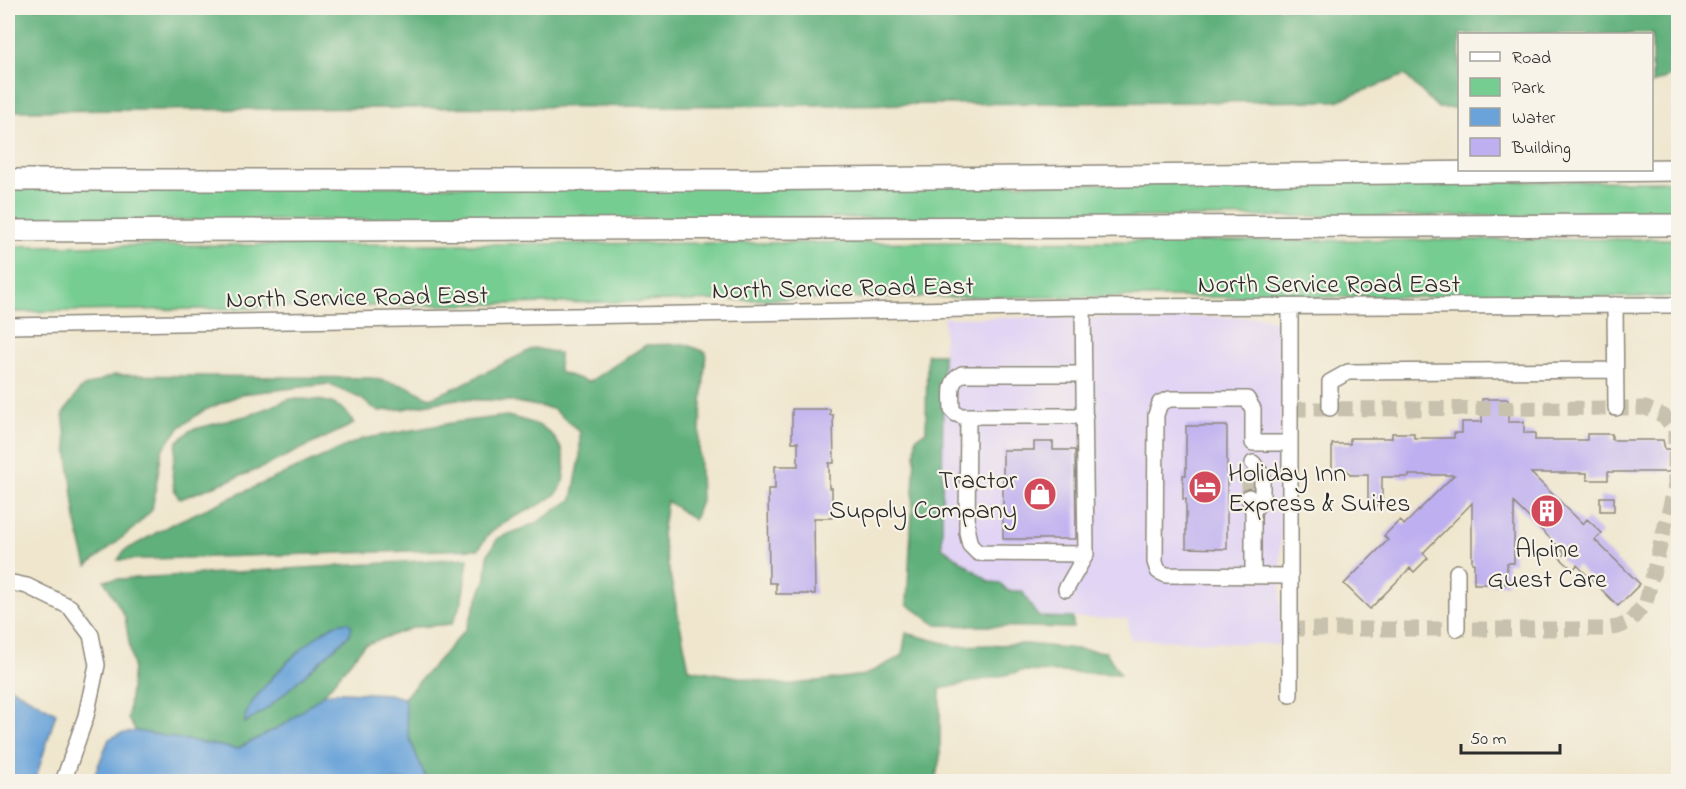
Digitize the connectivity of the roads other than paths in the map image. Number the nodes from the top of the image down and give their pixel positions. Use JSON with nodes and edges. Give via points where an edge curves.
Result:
{"nodes":[{"id":1,"x":1653,"y":170,"type":"edge"},
{"id":2,"x":1678,"y":170,"type":"edge"},
{"id":3,"x":1584,"y":171,"type":"edge"},
{"id":4,"x":8,"y":180,"type":"edge"},
{"id":5,"x":1678,"y":225,"type":"edge"},
{"id":6,"x":8,"y":231,"type":"edge"},
{"id":7,"x":1678,"y":305,"type":"edge"},
{"id":8,"x":1615,"y":306,"type":"junction"},
{"id":9,"x":1290,"y":307,"type":"junction"},
{"id":10,"x":1083,"y":308,"type":"junction"},
{"id":11,"x":8,"y":326,"type":"edge"},
{"id":12,"x":1616,"y":370,"type":"junction"},
{"id":13,"x":1083,"y":374,"type":"junction"},
{"id":14,"x":1330,"y":408,"type":"dead end"},
{"id":15,"x":1616,"y":408,"type":"dead end"},
{"id":16,"x":968,"y":416,"type":"junction"},
{"id":17,"x":1085,"y":416,"type":"junction"},
{"id":18,"x":1253,"y":443,"type":"junction"},
{"id":19,"x":1290,"y":443,"type":"junction"},
{"id":20,"x":1086,"y":554,"type":"junction"},
{"id":21,"x":1457,"y":572,"type":"dead end"},
{"id":22,"x":1253,"y":575,"type":"junction"},
{"id":23,"x":1289,"y":576,"type":"junction"},
{"id":24,"x":8,"y":582,"type":"edge"},
{"id":25,"x":1066,"y":589,"type":"dead end"},
{"id":26,"x":1457,"y":629,"type":"dead end"},
{"id":27,"x":1290,"y":695,"type":"dead end"},
{"id":28,"x":63,"y":782,"type":"edge"}],
"edges":[{"from":1,"to":2,"type":"highway"},
{"from":3,"to":4,"type":"highway","via":[[742,180]]},
{"from":5,"to":6,"type":"highway"},
{"from":7,"to":8,"type":"street","name":"North Service Road East"},
{"from":8,"to":9,"type":"street","name":"North Service Road East"},
{"from":8,"to":12,"type":"street"},
{"from":9,"to":10,"type":"street","name":"North Service Road East"},
{"from":9,"to":19,"type":"street"},
{"from":10,"to":11,"type":"street","name":"North Service Road East"},
{"from":10,"to":13,"type":"street"},
{"from":12,"to":14,"type":"street","via":[[1348,372],[1330,382]]},
{"from":12,"to":15,"type":"street"},
{"from":13,"to":16,"type":"street","via":[[962,374],[952,382],[952,410]]},
{"from":13,"to":17,"type":"street"},
{"from":16,"to":17,"type":"street"},
{"from":16,"to":20,"type":"street","via":[[970,545],[978,553]]},
{"from":17,"to":20,"type":"street"},
{"from":18,"to":19,"type":"street"},
{"from":18,"to":22,"type":"street","via":[[1251,467],[1262,475],[1263,500],[1251,504]]},
{"from":18,"to":22,"type":"street","via":[[1253,409],[1247,399],[1170,399],[1160,403],[1156,415],[1158,570],[1166,575]]},
{"from":19,"to":23,"type":"street"},
{"from":20,"to":25,"type":"street"},
{"from":21,"to":26,"type":"street"},
{"from":22,"to":23,"type":"street"},
{"from":23,"to":27,"type":"street"},
{"from":24,"to":28,"type":"street","via":[[27,586],[70,607],[92,635],[97,665],[86,716]]}]}
